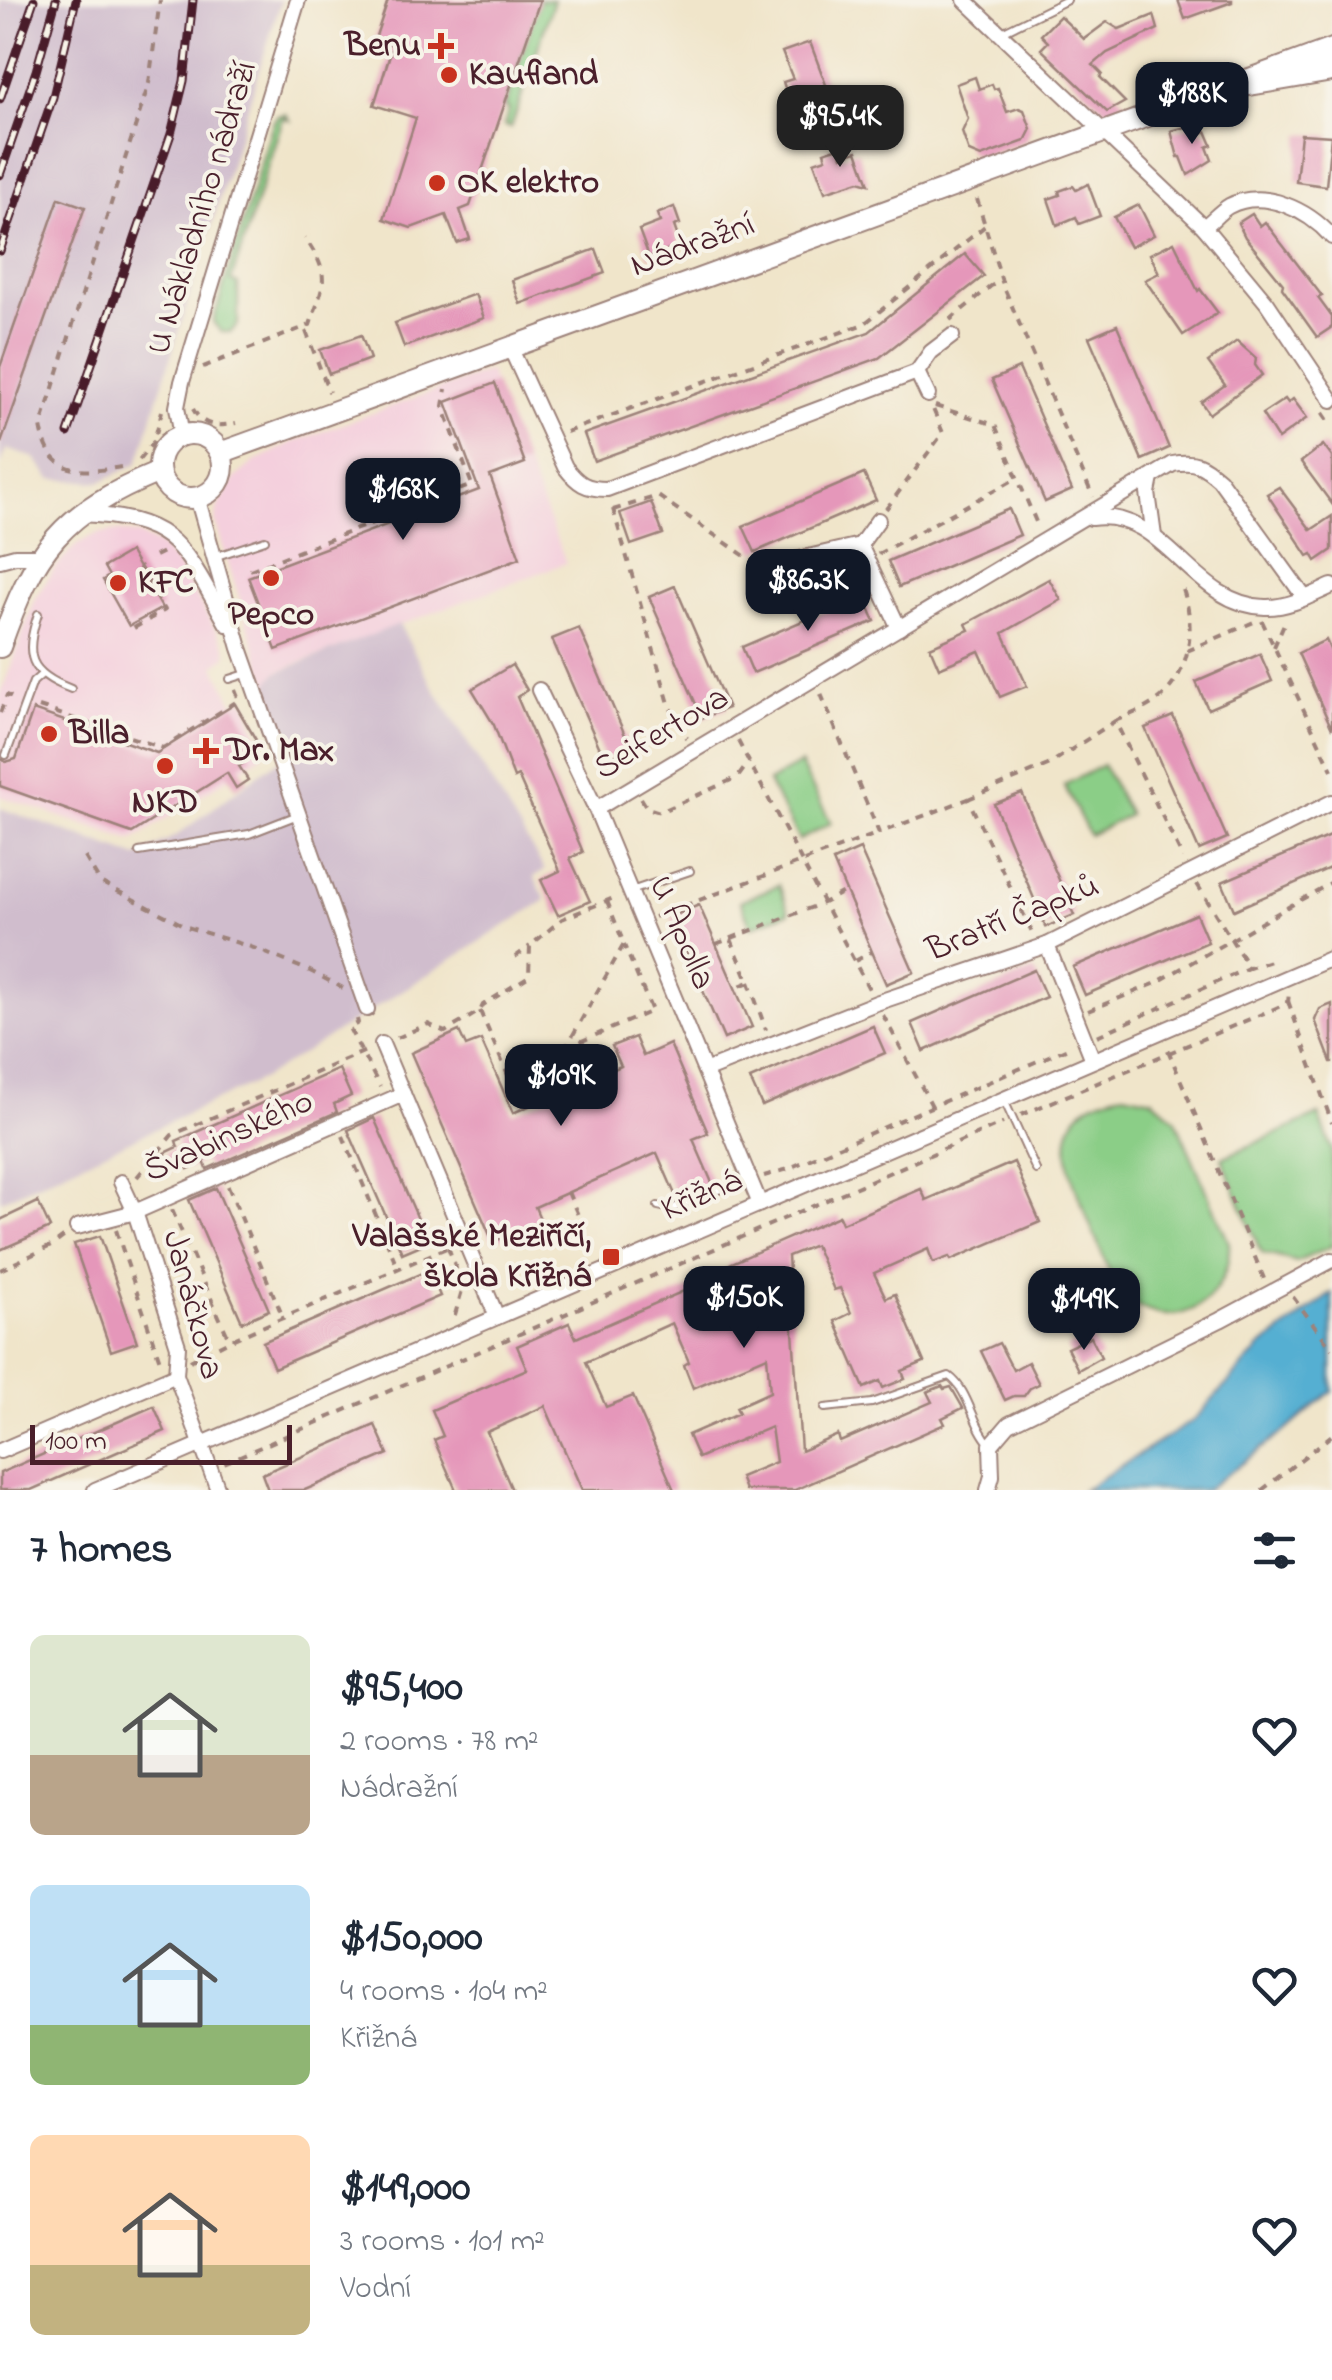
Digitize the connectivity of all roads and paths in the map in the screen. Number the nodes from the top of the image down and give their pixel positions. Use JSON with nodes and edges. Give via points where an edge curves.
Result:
{"nodes":[{"id":1,"x":160,"y":0,"type":"edge"},
{"id":2,"x":298,"y":0,"type":"edge"},
{"id":3,"x":965,"y":0,"type":"edge"},
{"id":4,"x":1067,"y":0,"type":"edge"},
{"id":5,"x":1001,"y":33,"type":"junction"},
{"id":6,"x":1332,"y":49,"type":"edge"},
{"id":7,"x":1332,"y":61,"type":"edge"},
{"id":8,"x":1332,"y":70,"type":"edge"},
{"id":9,"x":1238,"y":86,"type":"junction"},
{"id":10,"x":1108,"y":132,"type":"junction"},
{"id":11,"x":976,"y":194,"type":"dead end"},
{"id":12,"x":985,"y":226,"type":"junction"},
{"id":13,"x":1204,"y":227,"type":"junction"},
{"id":14,"x":1332,"y":237,"type":"edge"},
{"id":15,"x":305,"y":238,"type":"dead end"},
{"id":16,"x":1002,"y":281,"type":"junction"},
{"id":17,"x":305,"y":329,"type":"junction"},
{"id":18,"x":948,"y":330,"type":"joint"},
{"id":19,"x":510,"y":347,"type":"junction"},
{"id":20,"x":198,"y":372,"type":"dead end"},
{"id":21,"x":917,"y":372,"type":"junction"},
{"id":22,"x":446,"y":386,"type":"dead end"},
{"id":23,"x":928,"y":395,"type":"dead end"},
{"id":24,"x":331,"y":396,"type":"dead end"},
{"id":25,"x":1332,"y":400,"type":"edge"},
{"id":26,"x":192,"y":401,"type":"dead end"},
{"id":27,"x":1315,"y":402,"type":"dead end"},
{"id":28,"x":236,"y":423,"type":"dead end"},
{"id":29,"x":1332,"y":426,"type":"edge"},
{"id":30,"x":562,"y":434,"type":"dead end"},
{"id":31,"x":182,"y":436,"type":"junction"},
{"id":32,"x":220,"y":453,"type":"junction"},
{"id":33,"x":159,"y":472,"type":"junction"},
{"id":34,"x":84,"y":474,"type":"dead end"},
{"id":35,"x":1017,"y":478,"type":"junction"},
{"id":36,"x":1150,"y":478,"type":"junction"},
{"id":37,"x":607,"y":489,"type":"junction"},
{"id":38,"x":198,"y":497,"type":"junction"},
{"id":39,"x":1096,"y":503,"type":"dead end"},
{"id":40,"x":613,"y":510,"type":"junction"},
{"id":41,"x":80,"y":514,"type":"junction"},
{"id":42,"x":878,"y":520,"type":"joint"},
{"id":43,"x":1080,"y":520,"type":"junction"},
{"id":44,"x":1154,"y":536,"type":"junction"},
{"id":45,"x":1034,"y":538,"type":"dead end"},
{"id":46,"x":266,"y":540,"type":"dead end"},
{"id":47,"x":860,"y":545,"type":"junction"},
{"id":48,"x":40,"y":556,"type":"junction"},
{"id":49,"x":213,"y":557,"type":"junction"},
{"id":50,"x":0,"y":560,"type":"edge"},
{"id":51,"x":782,"y":563,"type":"dead end"},
{"id":52,"x":139,"y":566,"type":"dead end"},
{"id":53,"x":868,"y":567,"type":"junction"},
{"id":54,"x":250,"y":570,"type":"dead end"},
{"id":55,"x":1177,"y":572,"type":"dead end"},
{"id":56,"x":1332,"y":586,"type":"edge"},
{"id":57,"x":1305,"y":598,"type":"junction"},
{"id":58,"x":1260,"y":613,"type":"junction"},
{"id":59,"x":38,"y":614,"type":"dead end"},
{"id":60,"x":1289,"y":614,"type":"dead end"},
{"id":61,"x":134,"y":628,"type":"dead end"},
{"id":62,"x":899,"y":628,"type":"junction"},
{"id":63,"x":1274,"y":646,"type":"junction"},
{"id":64,"x":0,"y":647,"type":"edge"},
{"id":65,"x":240,"y":648,"type":"junction"},
{"id":66,"x":1188,"y":651,"type":"junction"},
{"id":67,"x":250,"y":672,"type":"junction"},
{"id":68,"x":41,"y":675,"type":"junction"},
{"id":69,"x":815,"y":678,"type":"junction"},
{"id":70,"x":230,"y":679,"type":"joint"},
{"id":71,"x":72,"y":689,"type":"dead end"},
{"id":72,"x":539,"y":690,"type":"dead end"},
{"id":73,"x":16,"y":699,"type":"dead end"},
{"id":74,"x":39,"y":706,"type":"dead end"},
{"id":75,"x":0,"y":713,"type":"edge"},
{"id":76,"x":1115,"y":721,"type":"junction"},
{"id":77,"x":730,"y":728,"type":"junction"},
{"id":78,"x":694,"y":750,"type":"junction"},
{"id":79,"x":6,"y":755,"type":"dead end"},
{"id":80,"x":749,"y":762,"type":"junction"},
{"id":81,"x":1332,"y":770,"type":"edge"},
{"id":82,"x":968,"y":799,"type":"junction"},
{"id":83,"x":1332,"y":802,"type":"edge"},
{"id":84,"x":633,"y":803,"type":"dead end"},
{"id":85,"x":596,"y":809,"type":"junction"},
{"id":86,"x":300,"y":814,"type":"junction"},
{"id":87,"x":879,"y":833,"type":"junction"},
{"id":88,"x":139,"y":852,"type":"dead end"},
{"id":89,"x":84,"y":857,"type":"dead end"},
{"id":90,"x":801,"y":862,"type":"junction"},
{"id":91,"x":690,"y":871,"type":"dead end"},
{"id":92,"x":1190,"y":874,"type":"junction"},
{"id":93,"x":1332,"y":882,"type":"edge"},
{"id":94,"x":630,"y":891,"type":"junction"},
{"id":95,"x":846,"y":891,"type":"dead end"},
{"id":96,"x":607,"y":901,"type":"junction"},
{"id":97,"x":642,"y":922,"type":"junction"},
{"id":98,"x":1230,"y":938,"type":"junction"},
{"id":99,"x":731,"y":939,"type":"junction"},
{"id":100,"x":624,"y":944,"type":"junction"},
{"id":101,"x":716,"y":944,"type":"dead end"},
{"id":102,"x":530,"y":946,"type":"junction"},
{"id":103,"x":1043,"y":946,"type":"junction"},
{"id":104,"x":872,"y":952,"type":"dead end"},
{"id":105,"x":515,"y":957,"type":"dead end"},
{"id":106,"x":1332,"y":958,"type":"edge"},
{"id":107,"x":855,"y":960,"type":"dead end"},
{"id":108,"x":1249,"y":968,"type":"junction"},
{"id":109,"x":750,"y":982,"type":"junction"},
{"id":110,"x":1286,"y":983,"type":"junction"},
{"id":111,"x":735,"y":988,"type":"dead end"},
{"id":112,"x":1288,"y":1002,"type":"junction"},
{"id":113,"x":362,"y":1006,"type":"junction"},
{"id":114,"x":480,"y":1012,"type":"junction"},
{"id":115,"x":1081,"y":1014,"type":"dead end"},
{"id":116,"x":1160,"y":1032,"type":"junction"},
{"id":117,"x":1085,"y":1041,"type":"junction"},
{"id":118,"x":382,"y":1044,"type":"junction"},
{"id":119,"x":771,"y":1044,"type":"junction"},
{"id":120,"x":564,"y":1050,"type":"junction"},
{"id":121,"x":1168,"y":1051,"type":"junction"},
{"id":122,"x":363,"y":1052,"type":"junction"},
{"id":123,"x":1094,"y":1060,"type":"junction"},
{"id":124,"x":707,"y":1070,"type":"junction"},
{"id":125,"x":507,"y":1073,"type":"junction"},
{"id":126,"x":380,"y":1088,"type":"dead end"},
{"id":127,"x":403,"y":1094,"type":"junction"},
{"id":128,"x":1003,"y":1099,"type":"junction"},
{"id":129,"x":1012,"y":1119,"type":"junction"},
{"id":130,"x":337,"y":1122,"type":"junction"},
{"id":131,"x":1332,"y":1123,"type":"edge"},
{"id":132,"x":794,"y":1166,"type":"dead end"},
{"id":133,"x":1036,"y":1170,"type":"dead end"},
{"id":134,"x":222,"y":1172,"type":"junction"},
{"id":135,"x":750,"y":1177,"type":"junction"},
{"id":136,"x":121,"y":1182,"type":"dead end"},
{"id":137,"x":568,"y":1192,"type":"dead end"},
{"id":138,"x":166,"y":1197,"type":"junction"},
{"id":139,"x":760,"y":1204,"type":"junction"},
{"id":140,"x":658,"y":1206,"type":"dead end"},
{"id":141,"x":140,"y":1209,"type":"junction"},
{"id":142,"x":113,"y":1222,"type":"dead end"},
{"id":143,"x":77,"y":1228,"type":"joint"},
{"id":144,"x":587,"y":1236,"type":"dead end"},
{"id":145,"x":464,"y":1238,"type":"junction"},
{"id":146,"x":1332,"y":1260,"type":"edge"},
{"id":147,"x":398,"y":1267,"type":"junction"},
{"id":148,"x":0,"y":1270,"type":"edge"},
{"id":149,"x":498,"y":1272,"type":"dead end"},
{"id":150,"x":482,"y":1279,"type":"junction"},
{"id":151,"x":1270,"y":1292,"type":"junction"},
{"id":152,"x":1297,"y":1305,"type":"dead end"},
{"id":153,"x":498,"y":1317,"type":"junction"},
{"id":154,"x":282,"y":1318,"type":"junction"},
{"id":155,"x":230,"y":1340,"type":"junction"},
{"id":156,"x":1332,"y":1350,"type":"edge"},
{"id":157,"x":173,"y":1374,"type":"junction"},
{"id":158,"x":825,"y":1408,"type":"dead end"},
{"id":159,"x":1332,"y":1435,"type":"edge"},
{"id":160,"x":203,"y":1444,"type":"junction"},
{"id":161,"x":991,"y":1445,"type":"junction"},
{"id":162,"x":0,"y":1451,"type":"edge"},
{"id":163,"x":210,"y":1463,"type":"junction"},
{"id":164,"x":95,"y":1490,"type":"edge"},
{"id":165,"x":218,"y":1490,"type":"edge"},
{"id":166,"x":988,"y":1490,"type":"edge"},
{"id":167,"x":1262,"y":1490,"type":"edge"}],
"edges":[{"from":1,"to":34,"type":"path","via":[[149,83],[41,426],[59,464]]},
{"from":2,"to":31,"type":"street","name":"U Nákladního nádraží","via":[[182,382]]},
{"from":3,"to":5,"type":"street"},
{"from":4,"to":5,"type":"lane"},
{"from":5,"to":10,"type":"street"},
{"from":6,"to":9,"type":"main road","name":"Nádražní"},
{"from":7,"to":9,"type":"main road","name":"Nádražní"},
{"from":8,"to":9,"type":"main road"},
{"from":9,"to":10,"type":"main road","name":"Nádražní"},
{"from":10,"to":13,"type":"street"},
{"from":10,"to":19,"type":"main road","name":"Nádražní"},
{"from":11,"to":12,"type":"path"},
{"from":12,"to":16,"type":"path"},
{"from":12,"to":30,"type":"path","via":[[864,324]]},
{"from":13,"to":14,"type":"street","via":[[1230,206],[1265,198],[1298,211]]},
{"from":13,"to":25,"type":"street","via":[[1268,303]]},
{"from":15,"to":17,"type":"path","via":[[325,275]]},
{"from":16,"to":18,"type":"path"},
{"from":16,"to":39,"type":"path"},
{"from":17,"to":20,"type":"path"},
{"from":17,"to":24,"type":"path"},
{"from":18,"to":21,"type":"street"},
{"from":19,"to":32,"type":"main road","name":"Nádražní"},
{"from":19,"to":37,"type":"street","via":[[565,467],[577,484]]},
{"from":21,"to":23,"type":"street"},
{"from":21,"to":37,"type":"street"},
{"from":22,"to":54,"type":"path","via":[[442,406],[472,485]]},
{"from":26,"to":28,"type":"path","via":[[204,423]]},
{"from":27,"to":29,"type":"path"},
{"from":31,"to":32,"type":"main road","via":[[204,437]]},
{"from":31,"to":33,"type":"main road","via":[[162,452]]},
{"from":32,"to":38,"type":"main road","via":[[220,478]]},
{"from":33,"to":38,"type":"main road","via":[[173,492]]},
{"from":33,"to":41,"type":"main road"},
{"from":35,"to":42,"type":"path","via":[[995,426],[931,404],[942,433]]},
{"from":35,"to":45,"type":"path","via":[[1041,534]]},
{"from":35,"to":53,"type":"path"},
{"from":36,"to":43,"type":"street","name":"Seifertova"},
{"from":36,"to":44,"type":"street"},
{"from":36,"to":57,"type":"street","name":"Seifertova","via":[[1174,464],[1202,464]]},
{"from":37,"to":40,"type":"path"},
{"from":38,"to":49,"type":"street"},
{"from":40,"to":53,"type":"path","via":[[658,496],[807,596]]},
{"from":40,"to":78,"type":"path","via":[[670,707]]},
{"from":41,"to":48,"type":"main road"},
{"from":41,"to":65,"type":"street","via":[[131,517],[162,532],[191,562]]},
{"from":42,"to":47,"type":"street"},
{"from":43,"to":44,"type":"street","via":[[1109,515]]},
{"from":43,"to":62,"type":"street","name":"Seifertova"},
{"from":44,"to":58,"type":"street","via":[[1211,588]]},
{"from":46,"to":49,"type":"lane"},
{"from":47,"to":51,"type":"street"},
{"from":47,"to":53,"type":"street"},
{"from":48,"to":50,"type":"street"},
{"from":48,"to":64,"type":"main road"},
{"from":49,"to":65,"type":"street"},
{"from":52,"to":61,"type":"path","via":[[165,610]]},
{"from":53,"to":62,"type":"street"},
{"from":55,"to":66,"type":"path","via":[[1189,608]]},
{"from":56,"to":57,"type":"street"},
{"from":57,"to":58,"type":"street"},
{"from":58,"to":63,"type":"path"},
{"from":58,"to":66,"type":"path"},
{"from":59,"to":68,"type":"lane","via":[[31,644]]},
{"from":60,"to":63,"type":"path"},
{"from":62,"to":69,"type":"street","name":"Seifertova"},
{"from":63,"to":81,"type":"path"},
{"from":65,"to":67,"type":"street"},
{"from":66,"to":76,"type":"path","via":[[1171,688]]},
{"from":67,"to":70,"type":"lane"},
{"from":67,"to":86,"type":"street"},
{"from":68,"to":71,"type":"lane"},
{"from":68,"to":79,"type":"lane"},
{"from":69,"to":77,"type":"street","name":"Seifertova"},
{"from":69,"to":87,"type":"path"},
{"from":70,"to":74,"type":"path","via":[[239,700],[163,748]]},
{"from":72,"to":85,"type":"street","name":"U Apolla"},
{"from":73,"to":75,"type":"path","via":[[6,696]]},
{"from":76,"to":82,"type":"path","via":[[1048,765]]},
{"from":76,"to":92,"type":"path"},
{"from":77,"to":78,"type":"street","name":"Seifertova"},
{"from":77,"to":80,"type":"path"},
{"from":78,"to":85,"type":"street","name":"Seifertova"},
{"from":80,"to":84,"type":"path","via":[[738,778],[660,812],[641,798]]},
{"from":80,"to":90,"type":"path"},
{"from":82,"to":87,"type":"path"},
{"from":82,"to":103,"type":"path"},
{"from":83,"to":92,"type":"street","name":"Bratří Čapků"},
{"from":85,"to":94,"type":"street","name":"U Apolla"},
{"from":86,"to":88,"type":"lane","via":[[248,834]]},
{"from":86,"to":113,"type":"street"},
{"from":87,"to":90,"type":"path"},
{"from":89,"to":113,"type":"path","via":[[100,882],[187,927],[333,981]]},
{"from":90,"to":97,"type":"path"},
{"from":91,"to":94,"type":"lane"},
{"from":92,"to":98,"type":"path"},
{"from":92,"to":103,"type":"street","name":"Bratří Čapků"},
{"from":93,"to":98,"type":"path"},
{"from":94,"to":96,"type":"path"},
{"from":94,"to":97,"type":"street","name":"U Apolla"},
{"from":95,"to":99,"type":"path"},
{"from":96,"to":100,"type":"path"},
{"from":96,"to":102,"type":"path","via":[[562,919]]},
{"from":97,"to":124,"type":"street","name":"U Apolla"},
{"from":98,"to":108,"type":"path"},
{"from":98,"to":115,"type":"path","via":[[1154,984]]},
{"from":99,"to":101,"type":"path"},
{"from":99,"to":109,"type":"path"},
{"from":100,"to":120,"type":"path"},
{"from":100,"to":120,"type":"path","via":[[652,1011]]},
{"from":102,"to":105,"type":"path"},
{"from":102,"to":114,"type":"path","via":[[529,976]]},
{"from":103,"to":117,"type":"street"},
{"from":103,"to":119,"type":"street","name":"Bratří Čapků"},
{"from":104,"to":107,"type":"path"},
{"from":106,"to":110,"type":"street","name":"Křižná"},
{"from":108,"to":110,"type":"path","via":[[1270,961]]},
{"from":108,"to":117,"type":"path"},
{"from":109,"to":111,"type":"path"},
{"from":109,"to":119,"type":"path"},
{"from":110,"to":112,"type":"path"},
{"from":110,"to":112,"type":"path"},
{"from":110,"to":116,"type":"street","name":"Křižná"},
{"from":112,"to":121,"type":"path"},
{"from":112,"to":131,"type":"path"},
{"from":113,"to":122,"type":"path","via":[[350,1028]]},
{"from":114,"to":118,"type":"path","via":[[445,1032],[428,1024]]},
{"from":114,"to":125,"type":"path"},
{"from":116,"to":121,"type":"path"},
{"from":116,"to":123,"type":"street","name":"Křižná"},
{"from":117,"to":123,"type":"street"},
{"from":117,"to":132,"type":"path"},
{"from":118,"to":122,"type":"path"},
{"from":118,"to":127,"type":"street"},
{"from":119,"to":124,"type":"street","name":"Bratří Čapků"},
{"from":120,"to":125,"type":"path"},
{"from":120,"to":125,"type":"path","via":[[529,1104],[521,1106]]},
{"from":121,"to":129,"type":"path"},
{"from":121,"to":151,"type":"path"},
{"from":122,"to":126,"type":"path"},
{"from":122,"to":141,"type":"path","via":[[172,1134],[135,1180]]},
{"from":123,"to":128,"type":"street","name":"Křižná"},
{"from":124,"to":135,"type":"street","name":"U Apolla"},
{"from":127,"to":130,"type":"street","name":"Švabinského"},
{"from":127,"to":145,"type":"street"},
{"from":128,"to":129,"type":"lane"},
{"from":128,"to":139,"type":"street","name":"Křižná"},
{"from":129,"to":133,"type":"lane"},
{"from":129,"to":163,"type":"path","via":[[218,1466]]},
{"from":130,"to":134,"type":"street","name":"Švabinského"},
{"from":130,"to":147,"type":"path"},
{"from":134,"to":138,"type":"street","name":"Švabinského"},
{"from":134,"to":154,"type":"path"},
{"from":135,"to":139,"type":"street","name":"U Apolla"},
{"from":135,"to":140,"type":"lane","via":[[672,1209]]},
{"from":136,"to":141,"type":"street","name":"Janáčkova"},
{"from":137,"to":144,"type":"path"},
{"from":138,"to":141,"type":"street","name":"Švabinského"},
{"from":138,"to":155,"type":"path"},
{"from":139,"to":153,"type":"street","name":"Křižná"},
{"from":141,"to":143,"type":"street","name":"Švabinského"},
{"from":141,"to":157,"type":"street","name":"Janáčkova","via":[[178,1346]]},
{"from":142,"to":157,"type":"path"},
{"from":143,"to":148,"type":"path"},
{"from":145,"to":147,"type":"path"},
{"from":145,"to":150,"type":"street"},
{"from":146,"to":151,"type":"street"},
{"from":147,"to":154,"type":"path"},
{"from":149,"to":150,"type":"street"},
{"from":150,"to":153,"type":"street"},
{"from":151,"to":161,"type":"street","via":[[1018,1418]]},
{"from":152,"to":156,"type":"path"},
{"from":153,"to":160,"type":"street","name":"Křižná"},
{"from":154,"to":155,"type":"path"},
{"from":155,"to":157,"type":"path"},
{"from":157,"to":160,"type":"street","name":"Janáčkova"},
{"from":157,"to":162,"type":"street"},
{"from":158,"to":161,"type":"lane","via":[[872,1403],[949,1376]]},
{"from":159,"to":167,"type":"path"},
{"from":160,"to":163,"type":"street","name":"Janáčkova"},
{"from":160,"to":164,"type":"street","name":"Křižná"},
{"from":161,"to":166,"type":"street"},
{"from":163,"to":165,"type":"street","name":"Janáčkova"}]}
